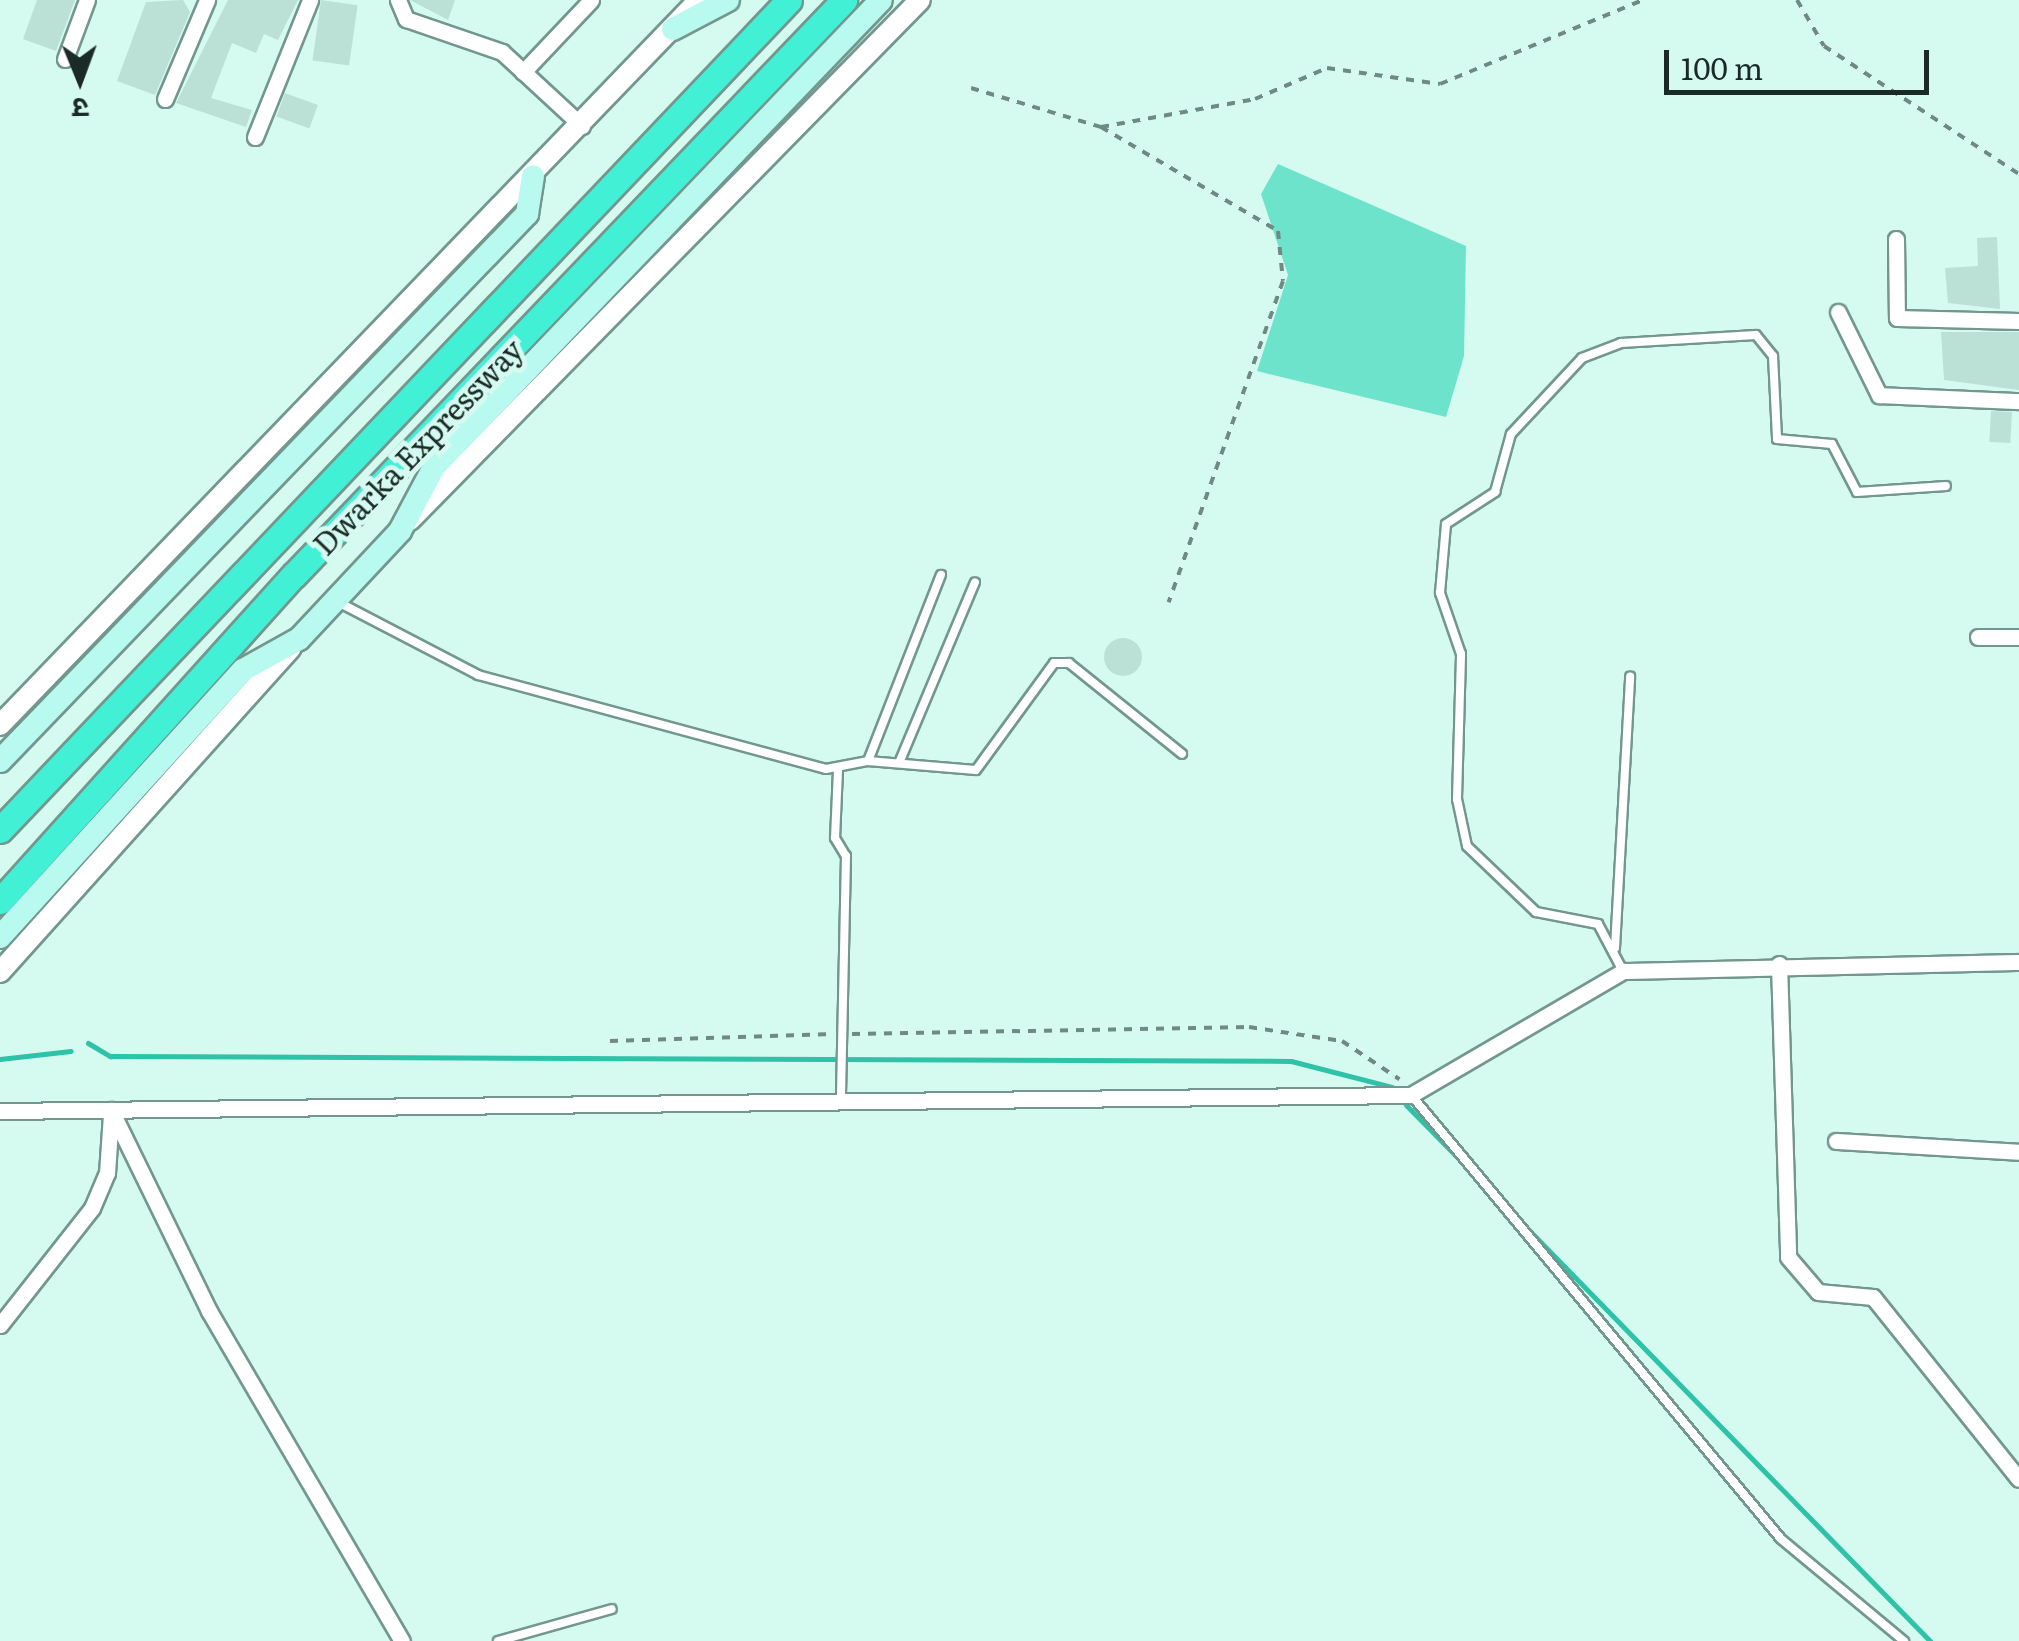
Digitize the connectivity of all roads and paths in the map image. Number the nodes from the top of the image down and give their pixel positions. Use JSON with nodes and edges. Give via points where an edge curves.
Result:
{"nodes":[{"id":1,"x":87,"y":0,"type":"edge"},
{"id":2,"x":207,"y":0,"type":"edge"},
{"id":3,"x":310,"y":0,"type":"edge"},
{"id":4,"x":398,"y":0,"type":"edge"},
{"id":5,"x":591,"y":0,"type":"edge"},
{"id":6,"x":700,"y":0,"type":"edge"},
{"id":7,"x":728,"y":0,"type":"edge"},
{"id":8,"x":789,"y":0,"type":"edge"},
{"id":9,"x":844,"y":0,"type":"edge"},
{"id":10,"x":881,"y":0,"type":"edge"},
{"id":11,"x":920,"y":0,"type":"edge"},
{"id":12,"x":1644,"y":0,"type":"edge"},
{"id":13,"x":1797,"y":0,"type":"edge"},
{"id":14,"x":673,"y":28,"type":"junction"},
{"id":15,"x":64,"y":59,"type":"dead end"},
{"id":16,"x":522,"y":72,"type":"junction"},
{"id":17,"x":970,"y":88,"type":"dead end"},
{"id":18,"x":165,"y":99,"type":"dead end"},
{"id":19,"x":582,"y":126,"type":"junction"},
{"id":20,"x":1101,"y":127,"type":"junction"},
{"id":21,"x":255,"y":137,"type":"dead end"},
{"id":22,"x":2019,"y":174,"type":"edge"},
{"id":23,"x":533,"y":176,"type":"junction"},
{"id":24,"x":1896,"y":238,"type":"dead end"},
{"id":25,"x":1838,"y":312,"type":"dead end"},
{"id":26,"x":2019,"y":321,"type":"edge"},
{"id":27,"x":2019,"y":402,"type":"edge"},
{"id":28,"x":1946,"y":486,"type":"dead end"},
{"id":29,"x":400,"y":531,"type":"junction"},
{"id":30,"x":941,"y":576,"type":"dead end"},
{"id":31,"x":975,"y":582,"type":"dead end"},
{"id":32,"x":334,"y":599,"type":"junction"},
{"id":33,"x":1169,"y":602,"type":"dead end"},
{"id":34,"x":1978,"y":637,"type":"dead end"},
{"id":35,"x":2019,"y":637,"type":"edge"},
{"id":36,"x":298,"y":639,"type":"junction"},
{"id":37,"x":1630,"y":676,"type":"dead end"},
{"id":38,"x":0,"y":724,"type":"edge"},
{"id":39,"x":1182,"y":754,"type":"dead end"},
{"id":40,"x":868,"y":760,"type":"junction"},
{"id":41,"x":0,"y":762,"type":"edge"},
{"id":42,"x":899,"y":763,"type":"junction"},
{"id":43,"x":838,"y":770,"type":"junction"},
{"id":44,"x":0,"y":830,"type":"edge"},
{"id":45,"x":0,"y":901,"type":"edge"},
{"id":46,"x":0,"y":938,"type":"edge"},
{"id":47,"x":1615,"y":952,"type":"junction"},
{"id":48,"x":2019,"y":962,"type":"edge"},
{"id":49,"x":1779,"y":964,"type":"junction"},
{"id":50,"x":1624,"y":971,"type":"junction"},
{"id":51,"x":0,"y":972,"type":"edge"},
{"id":52,"x":610,"y":1041,"type":"dead end"},
{"id":53,"x":1411,"y":1095,"type":"junction"},
{"id":54,"x":841,"y":1102,"type":"junction"},
{"id":55,"x":0,"y":1110,"type":"edge"},
{"id":56,"x":111,"y":1110,"type":"junction"},
{"id":57,"x":1836,"y":1141,"type":"dead end"},
{"id":58,"x":2019,"y":1152,"type":"edge"},
{"id":59,"x":0,"y":1324,"type":"edge"},
{"id":60,"x":2019,"y":1479,"type":"edge"},
{"id":61,"x":612,"y":1609,"type":"dead end"},
{"id":62,"x":402,"y":1641,"type":"edge"},
{"id":63,"x":498,"y":1641,"type":"edge"},
{"id":64,"x":1904,"y":1641,"type":"edge"}],
"edges":[{"from":1,"to":15,"type":"street"},
{"from":2,"to":18,"type":"street"},
{"from":3,"to":21,"type":"street"},
{"from":4,"to":16,"type":"street","via":[[406,19],[488,44]]},
{"from":5,"to":16,"type":"street"},
{"from":6,"to":14,"type":"street"},
{"from":7,"to":14,"type":"main road"},
{"from":8,"to":44,"type":"highway","name":"Dwarka Expressway"},
{"from":9,"to":45,"type":"highway","name":"Dwarka Expressway","via":[[294,576]]},
{"from":10,"to":29,"type":"main road","via":[[434,468]]},
{"from":11,"to":29,"type":"street"},
{"from":12,"to":20,"type":"path","via":[[1440,84],[1326,68],[1254,99]]},
{"from":13,"to":22,"type":"path","via":[[1824,46]]},
{"from":14,"to":19,"type":"street"},
{"from":16,"to":19,"type":"street"},
{"from":17,"to":20,"type":"path"},
{"from":19,"to":23,"type":"street"},
{"from":20,"to":33,"type":"path","via":[[1278,231],[1282,281]]},
{"from":23,"to":38,"type":"street"},
{"from":23,"to":41,"type":"main road","via":[[528,214]]},
{"from":24,"to":26,"type":"street","via":[[1897,318]]},
{"from":25,"to":27,"type":"street","via":[[1878,396]]},
{"from":28,"to":47,"type":"lane","via":[[1857,492],[1832,444],[1777,439],[1773,356],[1756,336],[1621,343],[1582,358],[1511,434],[1496,492],[1446,524],[1440,594],[1461,654],[1457,799],[1467,846],[1530,908],[1598,924]]},
{"from":29,"to":32,"type":"main road"},
{"from":30,"to":40,"type":"lane"},
{"from":31,"to":42,"type":"lane"},
{"from":32,"to":36,"type":"main road"},
{"from":32,"to":43,"type":"lane","via":[[478,675]]},
{"from":34,"to":35,"type":"street"},
{"from":36,"to":46,"type":"main road","via":[[244,670]]},
{"from":36,"to":51,"type":"street"},
{"from":37,"to":47,"type":"lane"},
{"from":39,"to":42,"type":"lane","via":[[1069,662],[1054,663],[976,770]]},
{"from":40,"to":42,"type":"lane"},
{"from":40,"to":43,"type":"lane"},
{"from":43,"to":54,"type":"lane","via":[[836,838],[846,856]]},
{"from":47,"to":50,"type":"lane"},
{"from":48,"to":49,"type":"street"},
{"from":49,"to":50,"type":"street"},
{"from":49,"to":60,"type":"street","via":[[1788,1257],[1818,1292],[1873,1297]]},
{"from":50,"to":53,"type":"street"},
{"from":52,"to":53,"type":"path","via":[[1249,1027],[1342,1041],[1380,1061]]},
{"from":53,"to":54,"type":"street"},
{"from":53,"to":64,"type":"lane","via":[[1781,1539]]},
{"from":54,"to":56,"type":"street"},
{"from":55,"to":56,"type":"street"},
{"from":56,"to":59,"type":"street","via":[[108,1172],[92,1208]]},
{"from":56,"to":62,"type":"street","via":[[210,1311]]},
{"from":57,"to":58,"type":"street"},
{"from":61,"to":63,"type":"lane"}]}
